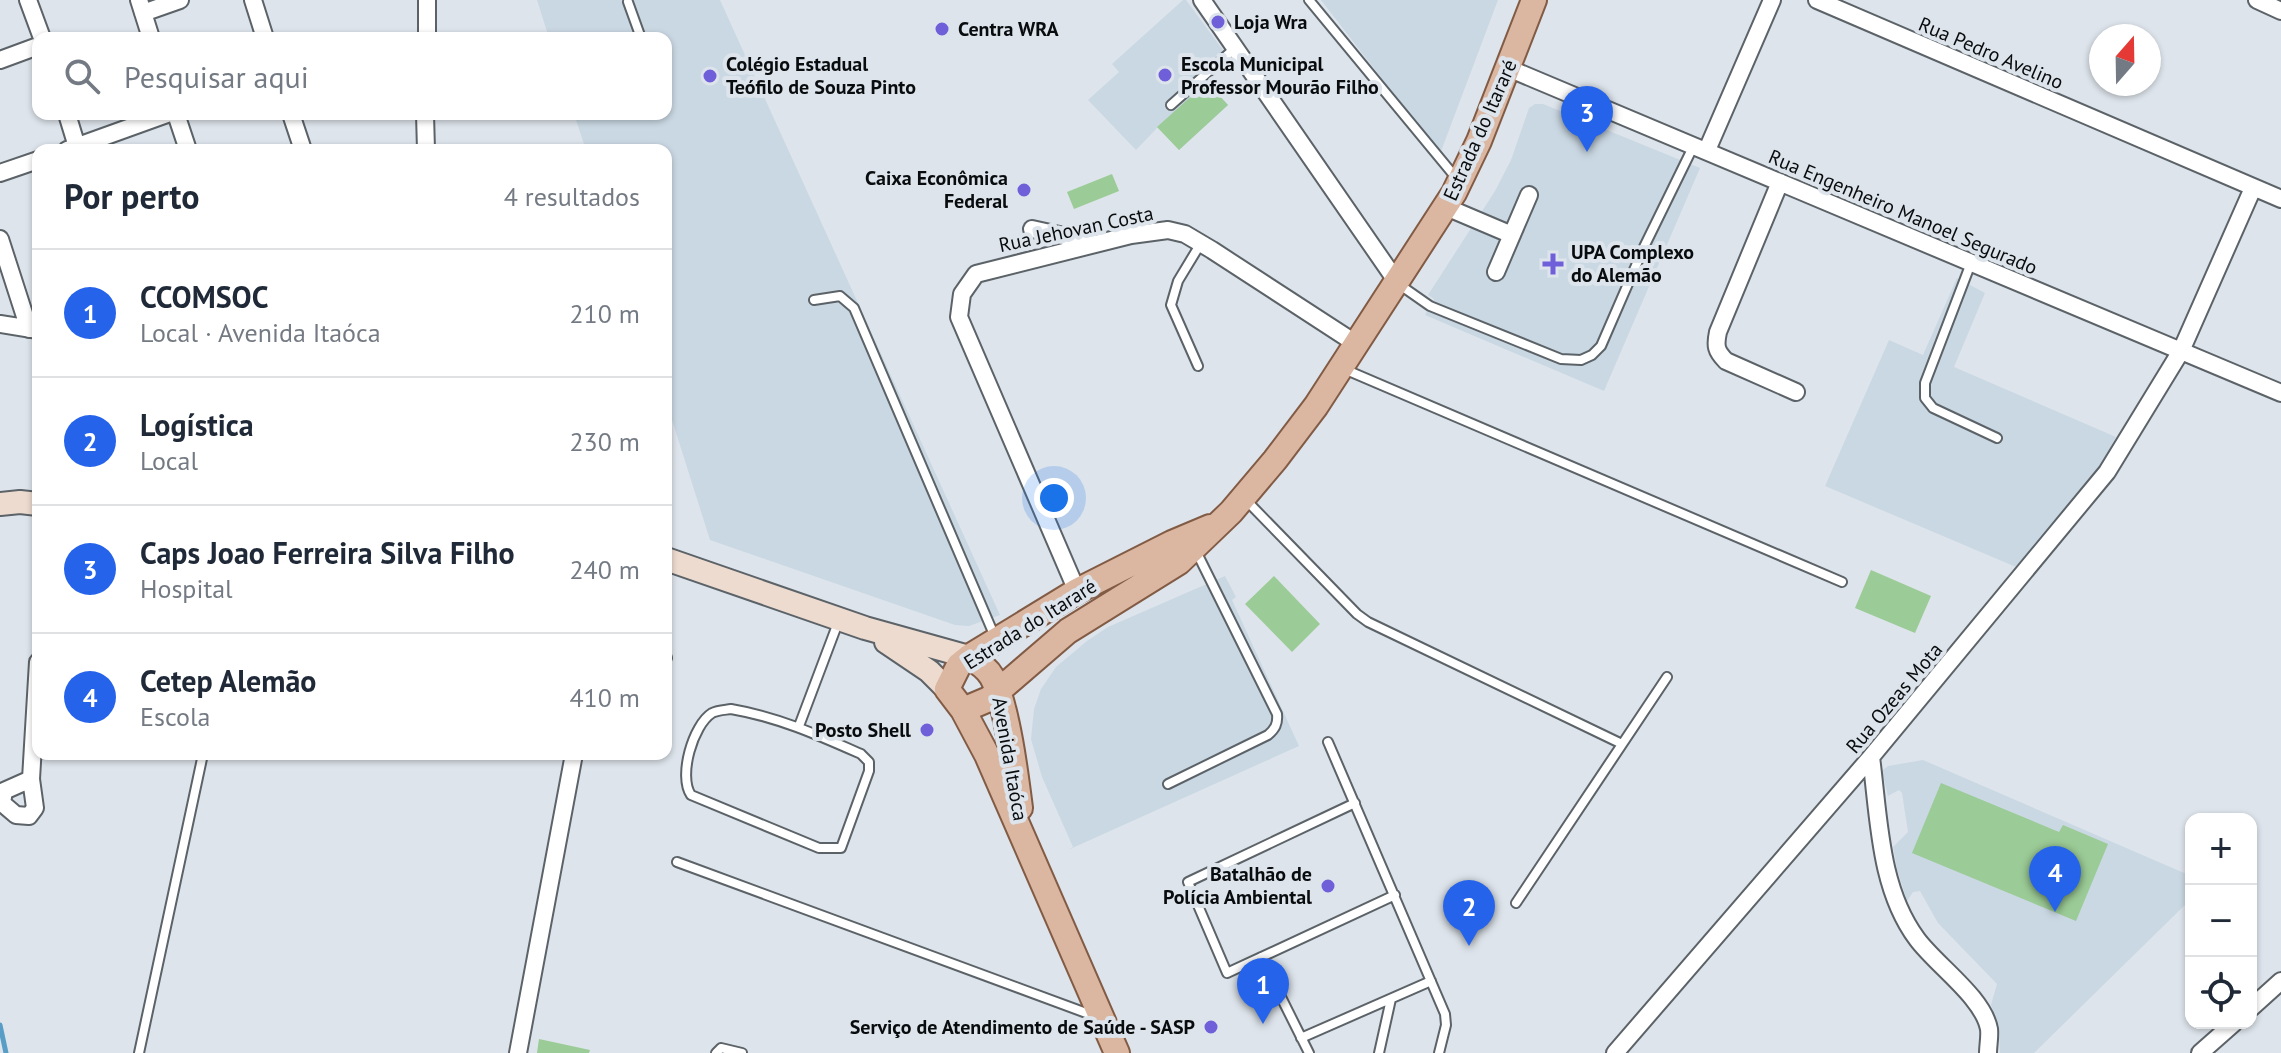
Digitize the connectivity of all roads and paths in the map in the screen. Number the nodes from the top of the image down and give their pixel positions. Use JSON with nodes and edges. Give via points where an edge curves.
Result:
{"nodes":[{"id":1,"x":28,"y":0,"type":"edge"},
{"id":2,"x":180,"y":0,"type":"edge"},
{"id":3,"x":253,"y":0,"type":"edge"},
{"id":4,"x":427,"y":0,"type":"edge"},
{"id":5,"x":1202,"y":0,"type":"edge"},
{"id":6,"x":1309,"y":0,"type":"edge"},
{"id":7,"x":1534,"y":0,"type":"edge"},
{"id":8,"x":1772,"y":0,"type":"edge"},
{"id":9,"x":1817,"y":0,"type":"edge"},
{"id":10,"x":2257,"y":0,"type":"edge"},
{"id":11,"x":628,"y":2,"type":"edge"},
{"id":12,"x":141,"y":6,"type":"edge"},
{"id":13,"x":2281,"y":11,"type":"edge"},
{"id":14,"x":40,"y":32,"type":"edge"},
{"id":15,"x":149,"y":32,"type":"edge"},
{"id":16,"x":263,"y":32,"type":"edge"},
{"id":17,"x":427,"y":32,"type":"edge"},
{"id":18,"x":639,"y":32,"type":"edge"},
{"id":19,"x":32,"y":48,"type":"edge"},
{"id":20,"x":1236,"y":48,"type":"junction"},
{"id":21,"x":0,"y":60,"type":"edge"},
{"id":22,"x":1508,"y":68,"type":"junction"},
{"id":23,"x":1171,"y":105,"type":"dead end"},
{"id":24,"x":68,"y":120,"type":"edge"},
{"id":25,"x":151,"y":120,"type":"edge"},
{"id":26,"x":178,"y":120,"type":"edge"},
{"id":27,"x":293,"y":120,"type":"edge"},
{"id":28,"x":425,"y":120,"type":"edge"},
{"id":29,"x":73,"y":144,"type":"edge"},
{"id":30,"x":87,"y":144,"type":"edge"},
{"id":31,"x":186,"y":144,"type":"edge"},
{"id":32,"x":301,"y":144,"type":"edge"},
{"id":33,"x":426,"y":144,"type":"edge"},
{"id":34,"x":1701,"y":148,"type":"junction"},
{"id":35,"x":32,"y":162,"type":"edge"},
{"id":36,"x":0,"y":173,"type":"edge"},
{"id":37,"x":1460,"y":182,"type":"junction"},
{"id":38,"x":1780,"y":182,"type":"junction"},
{"id":39,"x":2253,"y":188,"type":"junction"},
{"id":40,"x":1529,"y":195,"type":"dead end"},
{"id":41,"x":2281,"y":199,"type":"edge"},
{"id":42,"x":1446,"y":207,"type":"junction"},
{"id":43,"x":1032,"y":229,"type":"dead end"},
{"id":44,"x":1512,"y":235,"type":"junction"},
{"id":45,"x":0,"y":239,"type":"edge"},
{"id":46,"x":1097,"y":243,"type":"junction"},
{"id":47,"x":1201,"y":243,"type":"junction"},
{"id":48,"x":1971,"y":262,"type":"junction"},
{"id":49,"x":1496,"y":272,"type":"dead end"},
{"id":50,"x":1397,"y":282,"type":"junction"},
{"id":51,"x":814,"y":300,"type":"dead end"},
{"id":52,"x":0,"y":324,"type":"edge"},
{"id":53,"x":32,"y":326,"type":"edge"},
{"id":54,"x":32,"y":329,"type":"edge"},
{"id":55,"x":1355,"y":343,"type":"junction"},
{"id":56,"x":2181,"y":351,"type":"junction"},
{"id":57,"x":1198,"y":366,"type":"dead end"},
{"id":58,"x":1340,"y":367,"type":"junction"},
{"id":59,"x":1796,"y":392,"type":"dead end"},
{"id":60,"x":2281,"y":393,"type":"edge"},
{"id":61,"x":1997,"y":438,"type":"dead end"},
{"id":62,"x":1243,"y":498,"type":"junction"},
{"id":63,"x":1192,"y":543,"type":"junction"},
{"id":64,"x":672,"y":561,"type":"edge"},
{"id":65,"x":1842,"y":582,"type":"dead end"},
{"id":66,"x":1077,"y":591,"type":"junction"},
{"id":67,"x":839,"y":619,"type":"junction"},
{"id":68,"x":865,"y":628,"type":"junction"},
{"id":69,"x":997,"y":642,"type":"junction"},
{"id":70,"x":969,"y":657,"type":"junction"},
{"id":71,"x":1667,"y":677,"type":"dead end"},
{"id":72,"x":947,"y":689,"type":"junction"},
{"id":73,"x":999,"y":692,"type":"junction"},
{"id":74,"x":963,"y":710,"type":"junction"},
{"id":75,"x":799,"y":726,"type":"junction"},
{"id":76,"x":1328,"y":742,"type":"dead end"},
{"id":77,"x":1622,"y":744,"type":"junction"},
{"id":78,"x":1871,"y":757,"type":"junction"},
{"id":79,"x":32,"y":760,"type":"edge"},
{"id":80,"x":202,"y":760,"type":"edge"},
{"id":81,"x":573,"y":760,"type":"edge"},
{"id":82,"x":31,"y":779,"type":"dead end"},
{"id":83,"x":1168,"y":784,"type":"dead end"},
{"id":84,"x":1355,"y":803,"type":"junction"},
{"id":85,"x":1023,"y":836,"type":"junction"},
{"id":86,"x":677,"y":862,"type":"dead end"},
{"id":87,"x":1395,"y":895,"type":"junction"},
{"id":88,"x":1516,"y":903,"type":"dead end"},
{"id":89,"x":1261,"y":957,"type":"junction"},
{"id":90,"x":1431,"y":981,"type":"junction"},
{"id":91,"x":2281,"y":981,"type":"edge"},
{"id":92,"x":1391,"y":999,"type":"junction"},
{"id":93,"x":2257,"y":1003,"type":"edge"},
{"id":94,"x":1101,"y":1019,"type":"junction"},
{"id":95,"x":2227,"y":1029,"type":"edge"},
{"id":96,"x":1301,"y":1038,"type":"junction"},
{"id":97,"x":139,"y":1053,"type":"edge"},
{"id":98,"x":518,"y":1053,"type":"edge"},
{"id":99,"x":716,"y":1053,"type":"edge"},
{"id":100,"x":742,"y":1053,"type":"edge"},
{"id":101,"x":1117,"y":1053,"type":"edge"},
{"id":102,"x":1309,"y":1053,"type":"edge"},
{"id":103,"x":1379,"y":1053,"type":"edge"},
{"id":104,"x":1439,"y":1053,"type":"edge"},
{"id":105,"x":1615,"y":1053,"type":"edge"},
{"id":106,"x":1988,"y":1053,"type":"edge"},
{"id":107,"x":2200,"y":1053,"type":"edge"}],
"edges":[{"from":1,"to":14,"type":"street"},
{"from":2,"to":12,"type":"street"},
{"from":3,"to":16,"type":"street"},
{"from":4,"to":17,"type":"street"},
{"from":5,"to":20,"type":"street"},
{"from":6,"to":37,"type":"lane"},
{"from":7,"to":22,"type":"main road","name":"Estrada do Itararé"},
{"from":8,"to":34,"type":"street"},
{"from":9,"to":39,"type":"street","name":"Rua Pedro Avelino"},
{"from":10,"to":13,"type":"street"},
{"from":11,"to":18,"type":"lane"},
{"from":12,"to":15,"type":"street"},
{"from":19,"to":21,"type":"street"},
{"from":20,"to":23,"type":"lane"},
{"from":20,"to":50,"type":"street"},
{"from":22,"to":34,"type":"street","name":"Rua Engenheiro Manoel Segurado"},
{"from":22,"to":37,"type":"main road","name":"Estrada do Itararé"},
{"from":24,"to":29,"type":"street"},
{"from":25,"to":30,"type":"street"},
{"from":26,"to":31,"type":"street"},
{"from":27,"to":32,"type":"street"},
{"from":28,"to":33,"type":"street"},
{"from":34,"to":38,"type":"street","name":"Rua Engenheiro Manoel Segurado"},
{"from":34,"to":50,"type":"lane","via":[[1644,247],[1601,346],[1587,358],[1569,361],[1548,354],[1430,306]]},
{"from":35,"to":36,"type":"street"},
{"from":37,"to":42,"type":"main road","name":"Estrada do Itararé"},
{"from":38,"to":48,"type":"street","name":"Rua Engenheiro Manoel Segurado"},
{"from":38,"to":59,"type":"street","via":[[1715,345],[1726,361]]},
{"from":39,"to":41,"type":"street","name":"Rua Pedro Avelino"},
{"from":39,"to":56,"type":"street","name":"Rua Ozeas Mota"},
{"from":40,"to":44,"type":"street"},
{"from":42,"to":44,"type":"street"},
{"from":42,"to":50,"type":"main road","name":"Estrada do Itararé"},
{"from":43,"to":46,"type":"street"},
{"from":44,"to":49,"type":"street"},
{"from":45,"to":53,"type":"street"},
{"from":46,"to":47,"type":"street","name":"Rua Jehovan Costa","via":[[1168,230]]},
{"from":46,"to":66,"type":"street","name":"Rua Jehovan Costa","via":[[976,274],[962,294],[959,310]]},
{"from":47,"to":55,"type":"street","name":"Rua Jehovan Costa"},
{"from":47,"to":57,"type":"lane","via":[[1178,281],[1171,305]]},
{"from":48,"to":56,"type":"street","name":"Rua Engenheiro Manoel Segurado"},
{"from":48,"to":61,"type":"lane","via":[[1925,383],[1925,398],[1933,408]]},
{"from":50,"to":55,"type":"main road","name":"Estrada do Itararé"},
{"from":51,"to":69,"type":"lane","via":[[840,296],[854,308]]},
{"from":52,"to":54,"type":"street"},
{"from":55,"to":58,"type":"main road","name":"Estrada do Itararé"},
{"from":56,"to":60,"type":"street","name":"Rua Engenheiro Manoel Segurado"},
{"from":56,"to":78,"type":"street","name":"Rua Ozeas Mota","via":[[2107,472]]},
{"from":58,"to":62,"type":"main road","name":"Estrada do Itararé"},
{"from":58,"to":65,"type":"lane"},
{"from":62,"to":63,"type":"main road","name":"Estrada do Itararé"},
{"from":62,"to":77,"type":"lane","via":[[1361,617]]},
{"from":63,"to":66,"type":"main road","name":"Estrada do Itararé"},
{"from":63,"to":73,"type":"main road","name":"Estrada do Itararé","via":[[1161,575],[1068,631]]},
{"from":63,"to":83,"type":"lane","via":[[1278,721],[1268,735]]},
{"from":64,"to":67,"type":"main road"},
{"from":66,"to":69,"type":"main road","name":"Estrada do Itararé"},
{"from":67,"to":68,"type":"main road"},
{"from":67,"to":75,"type":"lane"},
{"from":68,"to":70,"type":"main road"},
{"from":68,"to":72,"type":"main road"},
{"from":69,"to":70,"type":"main road","name":"Estrada do Itararé"},
{"from":70,"to":72,"type":"main road","name":"Estrada do Itararé"},
{"from":70,"to":73,"type":"main road","name":"Avenida Itaóca","via":[[986,669]]},
{"from":71,"to":77,"type":"lane"},
{"from":72,"to":74,"type":"main road","name":"Estrada do Itararé"},
{"from":73,"to":74,"type":"main road","name":"Estrada do Itararé"},
{"from":73,"to":85,"type":"main road","name":"Avenida Itaóca"},
{"from":74,"to":85,"type":"main road","name":"Avenida Itaóca"},
{"from":75,"to":75,"type":"lane","via":[[869,762],[841,848],[819,848],[691,795],[685,786],[694,741],[714,711],[761,714]]},
{"from":76,"to":84,"type":"lane"},
{"from":77,"to":88,"type":"lane"},
{"from":78,"to":105,"type":"street","name":"Rua Ozeas Mota"},
{"from":78,"to":106,"type":"street","via":[[1887,869],[1902,918],[1980,1007],[1989,1029]]},
{"from":79,"to":82,"type":"street"},
{"from":80,"to":97,"type":"lane"},
{"from":81,"to":98,"type":"street"},
{"from":84,"to":87,"type":"lane"},
{"from":84,"to":89,"type":"lane","via":[[1188,882],[1227,973]]},
{"from":85,"to":94,"type":"main road","name":"Avenida Itaóca"},
{"from":86,"to":94,"type":"lane"},
{"from":87,"to":89,"type":"lane"},
{"from":87,"to":90,"type":"lane"},
{"from":89,"to":96,"type":"lane"},
{"from":90,"to":92,"type":"lane"},
{"from":90,"to":104,"type":"lane","via":[[1445,1014]]},
{"from":91,"to":93,"type":"street"},
{"from":92,"to":96,"type":"lane"},
{"from":92,"to":103,"type":"lane"},
{"from":94,"to":101,"type":"main road","name":"Avenida Itaóca"},
{"from":95,"to":107,"type":"street"},
{"from":96,"to":102,"type":"lane"},
{"from":99,"to":100,"type":"lane","via":[[721,1048]]}]}
